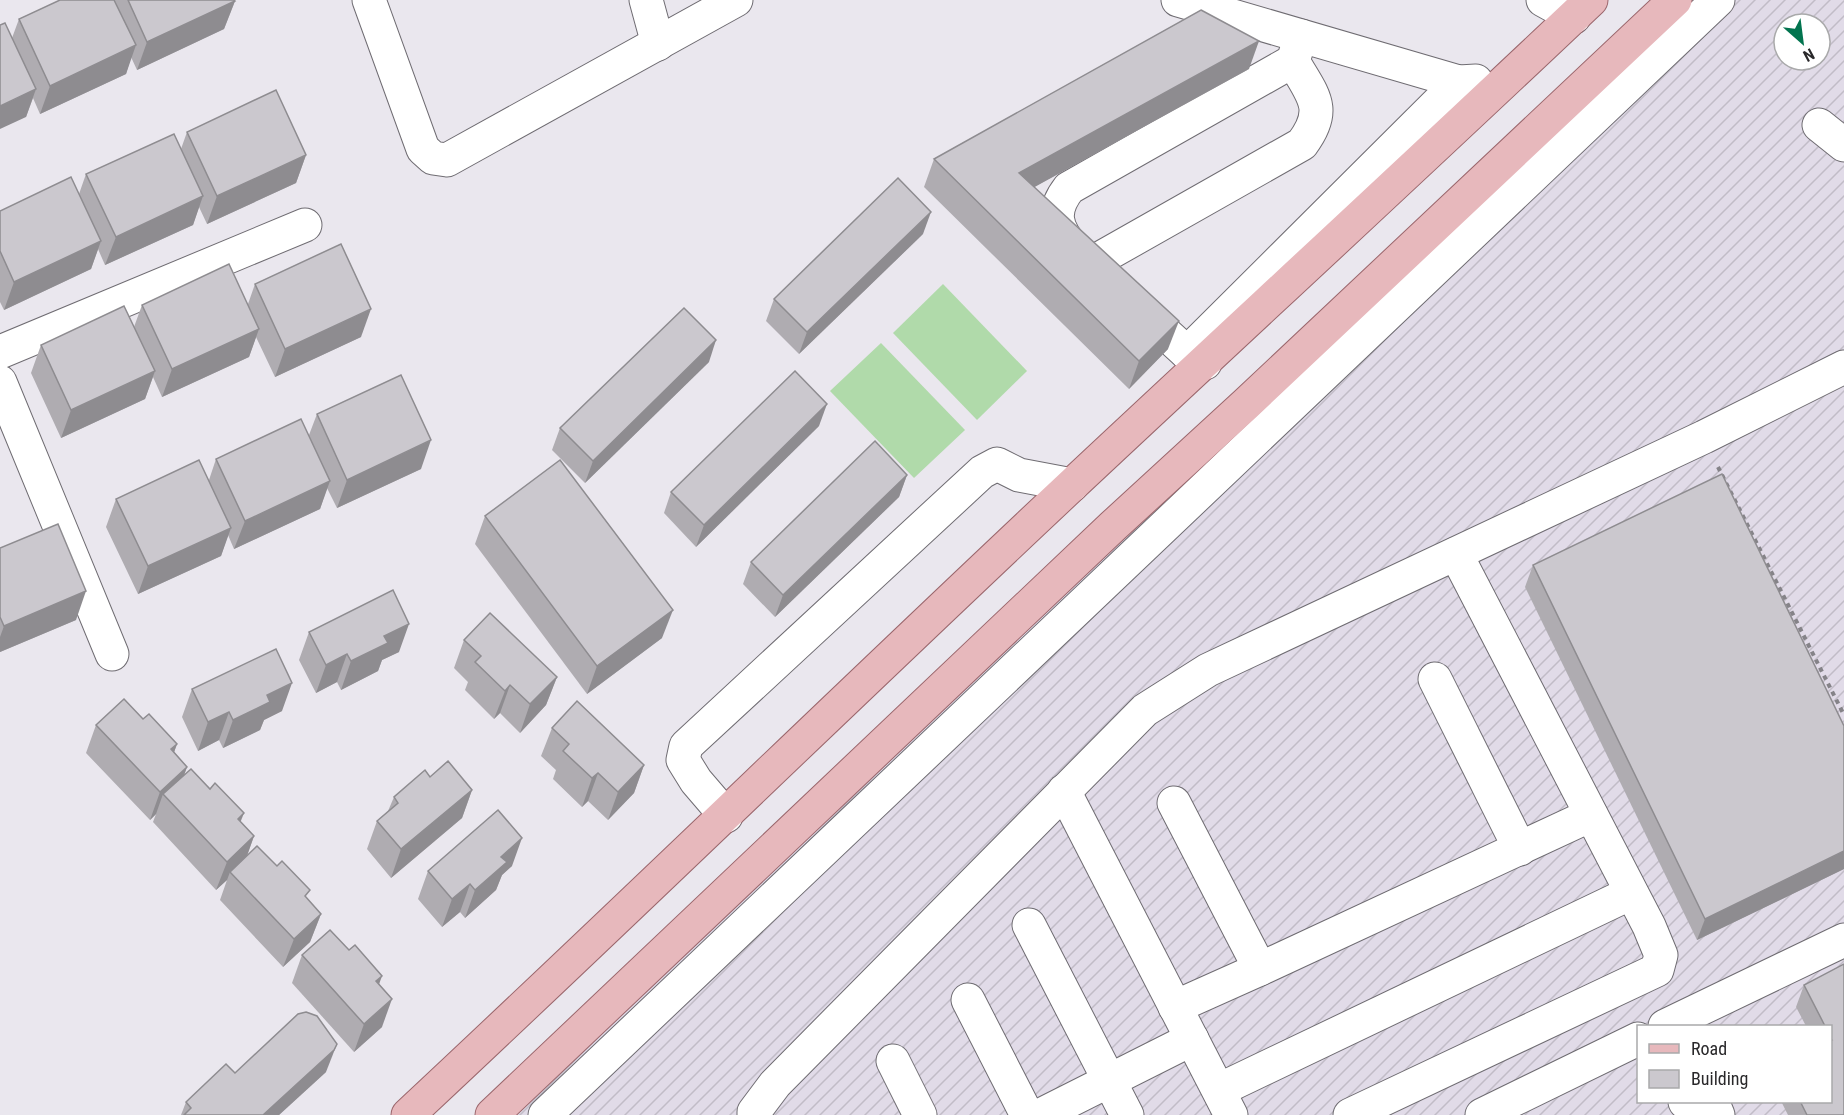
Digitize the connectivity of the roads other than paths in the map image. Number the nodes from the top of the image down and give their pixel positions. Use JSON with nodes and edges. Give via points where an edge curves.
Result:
{"nodes":[{"id":1,"x":369,"y":0,"type":"edge"},
{"id":2,"x":646,"y":0,"type":"edge"},
{"id":3,"x":736,"y":0,"type":"edge"},
{"id":4,"x":1178,"y":0,"type":"edge"},
{"id":5,"x":1543,"y":0,"type":"edge"},
{"id":6,"x":1675,"y":0,"type":"edge"},
{"id":7,"x":1718,"y":0,"type":"edge"},
{"id":8,"x":1582,"y":8,"type":"edge"},
{"id":9,"x":658,"y":44,"type":"junction"},
{"id":10,"x":1297,"y":49,"type":"junction"},
{"id":11,"x":1508,"y":79,"type":"junction"},
{"id":12,"x":1459,"y":82,"type":"junction"},
{"id":13,"x":1819,"y":125,"type":"dead end"},
{"id":14,"x":1844,"y":145,"type":"edge"},
{"id":15,"x":305,"y":225,"type":"dead end"},
{"id":16,"x":1090,"y":264,"type":"junction"},
{"id":17,"x":0,"y":352,"type":"edge"},
{"id":18,"x":1196,"y":358,"type":"junction"},
{"id":19,"x":1844,"y":367,"type":"edge"},
{"id":20,"x":0,"y":382,"type":"edge"},
{"id":21,"x":1072,"y":485,"type":"junction"},
{"id":22,"x":1456,"y":554,"type":"junction"},
{"id":23,"x":112,"y":654,"type":"dead end"},
{"id":24,"x":1435,"y":679,"type":"dead end"},
{"id":25,"x":1064,"y":791,"type":"junction"},
{"id":26,"x":1174,"y":803,"type":"dead end"},
{"id":27,"x":1591,"y":815,"type":"junction"},
{"id":28,"x":726,"y":816,"type":"junction"},
{"id":29,"x":1520,"y":849,"type":"junction"},
{"id":30,"x":1631,"y":893,"type":"junction"},
{"id":31,"x":1029,"y":925,"type":"dead end"},
{"id":32,"x":1844,"y":939,"type":"edge"},
{"id":33,"x":1260,"y":969,"type":"junction"},
{"id":34,"x":968,"y":1000,"type":"dead end"},
{"id":35,"x":1175,"y":1007,"type":"junction"},
{"id":36,"x":1667,"y":1025,"type":"edge"},
{"id":37,"x":1192,"y":1039,"type":"junction"},
{"id":38,"x":1637,"y":1040,"type":"edge"},
{"id":39,"x":893,"y":1061,"type":"dead end"},
{"id":40,"x":1108,"y":1081,"type":"junction"},
{"id":41,"x":1225,"y":1103,"type":"edge"},
{"id":42,"x":1681,"y":1103,"type":"edge"},
{"id":43,"x":1703,"y":1103,"type":"edge"},
{"id":44,"x":1523,"y":1106,"type":"edge"},
{"id":45,"x":408,"y":1115,"type":"edge"},
{"id":46,"x":492,"y":1115,"type":"edge"},
{"id":47,"x":545,"y":1115,"type":"edge"},
{"id":48,"x":754,"y":1115,"type":"edge"},
{"id":49,"x":920,"y":1115,"type":"edge"},
{"id":50,"x":1027,"y":1115,"type":"edge"},
{"id":51,"x":1041,"y":1115,"type":"edge"},
{"id":52,"x":1127,"y":1115,"type":"edge"},
{"id":53,"x":1350,"y":1115,"type":"edge"},
{"id":54,"x":1482,"y":1115,"type":"edge"},
{"id":55,"x":1663,"y":1115,"type":"edge"},
{"id":56,"x":1718,"y":1115,"type":"edge"}],
"edges":[{"from":1,"to":9,"type":"street","via":[[423,149],[434,158],[447,160]]},
{"from":2,"to":9,"type":"street"},
{"from":3,"to":9,"type":"street"},
{"from":4,"to":10,"type":"street"},
{"from":5,"to":8,"type":"street"},
{"from":6,"to":46,"type":"main road"},
{"from":7,"to":47,"type":"street"},
{"from":8,"to":11,"type":"main road"},
{"from":10,"to":12,"type":"street"},
{"from":10,"to":16,"type":"street","via":[[1317,113],[1314,127],[1302,144]]},
{"from":10,"to":16,"type":"street","via":[[1069,188],[1059,201],[1056,218],[1072,247]]},
{"from":11,"to":12,"type":"street"},
{"from":11,"to":18,"type":"main road"},
{"from":12,"to":18,"type":"street"},
{"from":13,"to":14,"type":"street"},
{"from":15,"to":17,"type":"street"},
{"from":16,"to":18,"type":"street"},
{"from":18,"to":21,"type":"main road"},
{"from":19,"to":22,"type":"street"},
{"from":20,"to":23,"type":"street"},
{"from":21,"to":28,"type":"main road"},
{"from":21,"to":28,"type":"street","via":[[1019,475],[998,464],[982,472],[686,746],[683,760],[696,782]]},
{"from":22,"to":25,"type":"street","via":[[1208,670],[1145,710]]},
{"from":22,"to":27,"type":"street"},
{"from":24,"to":29,"type":"street"},
{"from":25,"to":35,"type":"street"},
{"from":25,"to":48,"type":"street","via":[[775,1084]]},
{"from":26,"to":33,"type":"street"},
{"from":27,"to":29,"type":"street"},
{"from":27,"to":30,"type":"street"},
{"from":28,"to":45,"type":"main road"},
{"from":29,"to":33,"type":"street"},
{"from":30,"to":41,"type":"street"},
{"from":30,"to":53,"type":"street","via":[[1661,955],[1657,970]]},
{"from":31,"to":40,"type":"street"},
{"from":32,"to":36,"type":"street"},
{"from":33,"to":35,"type":"street"},
{"from":34,"to":50,"type":"street"},
{"from":35,"to":37,"type":"street"},
{"from":37,"to":40,"type":"street"},
{"from":37,"to":41,"type":"street"},
{"from":38,"to":44,"type":"street"},
{"from":39,"to":49,"type":"street"},
{"from":40,"to":51,"type":"street"},
{"from":40,"to":52,"type":"street"},
{"from":42,"to":55,"type":"street"},
{"from":43,"to":56,"type":"street","via":[[1713,1104]]},
{"from":44,"to":54,"type":"street"}]}
